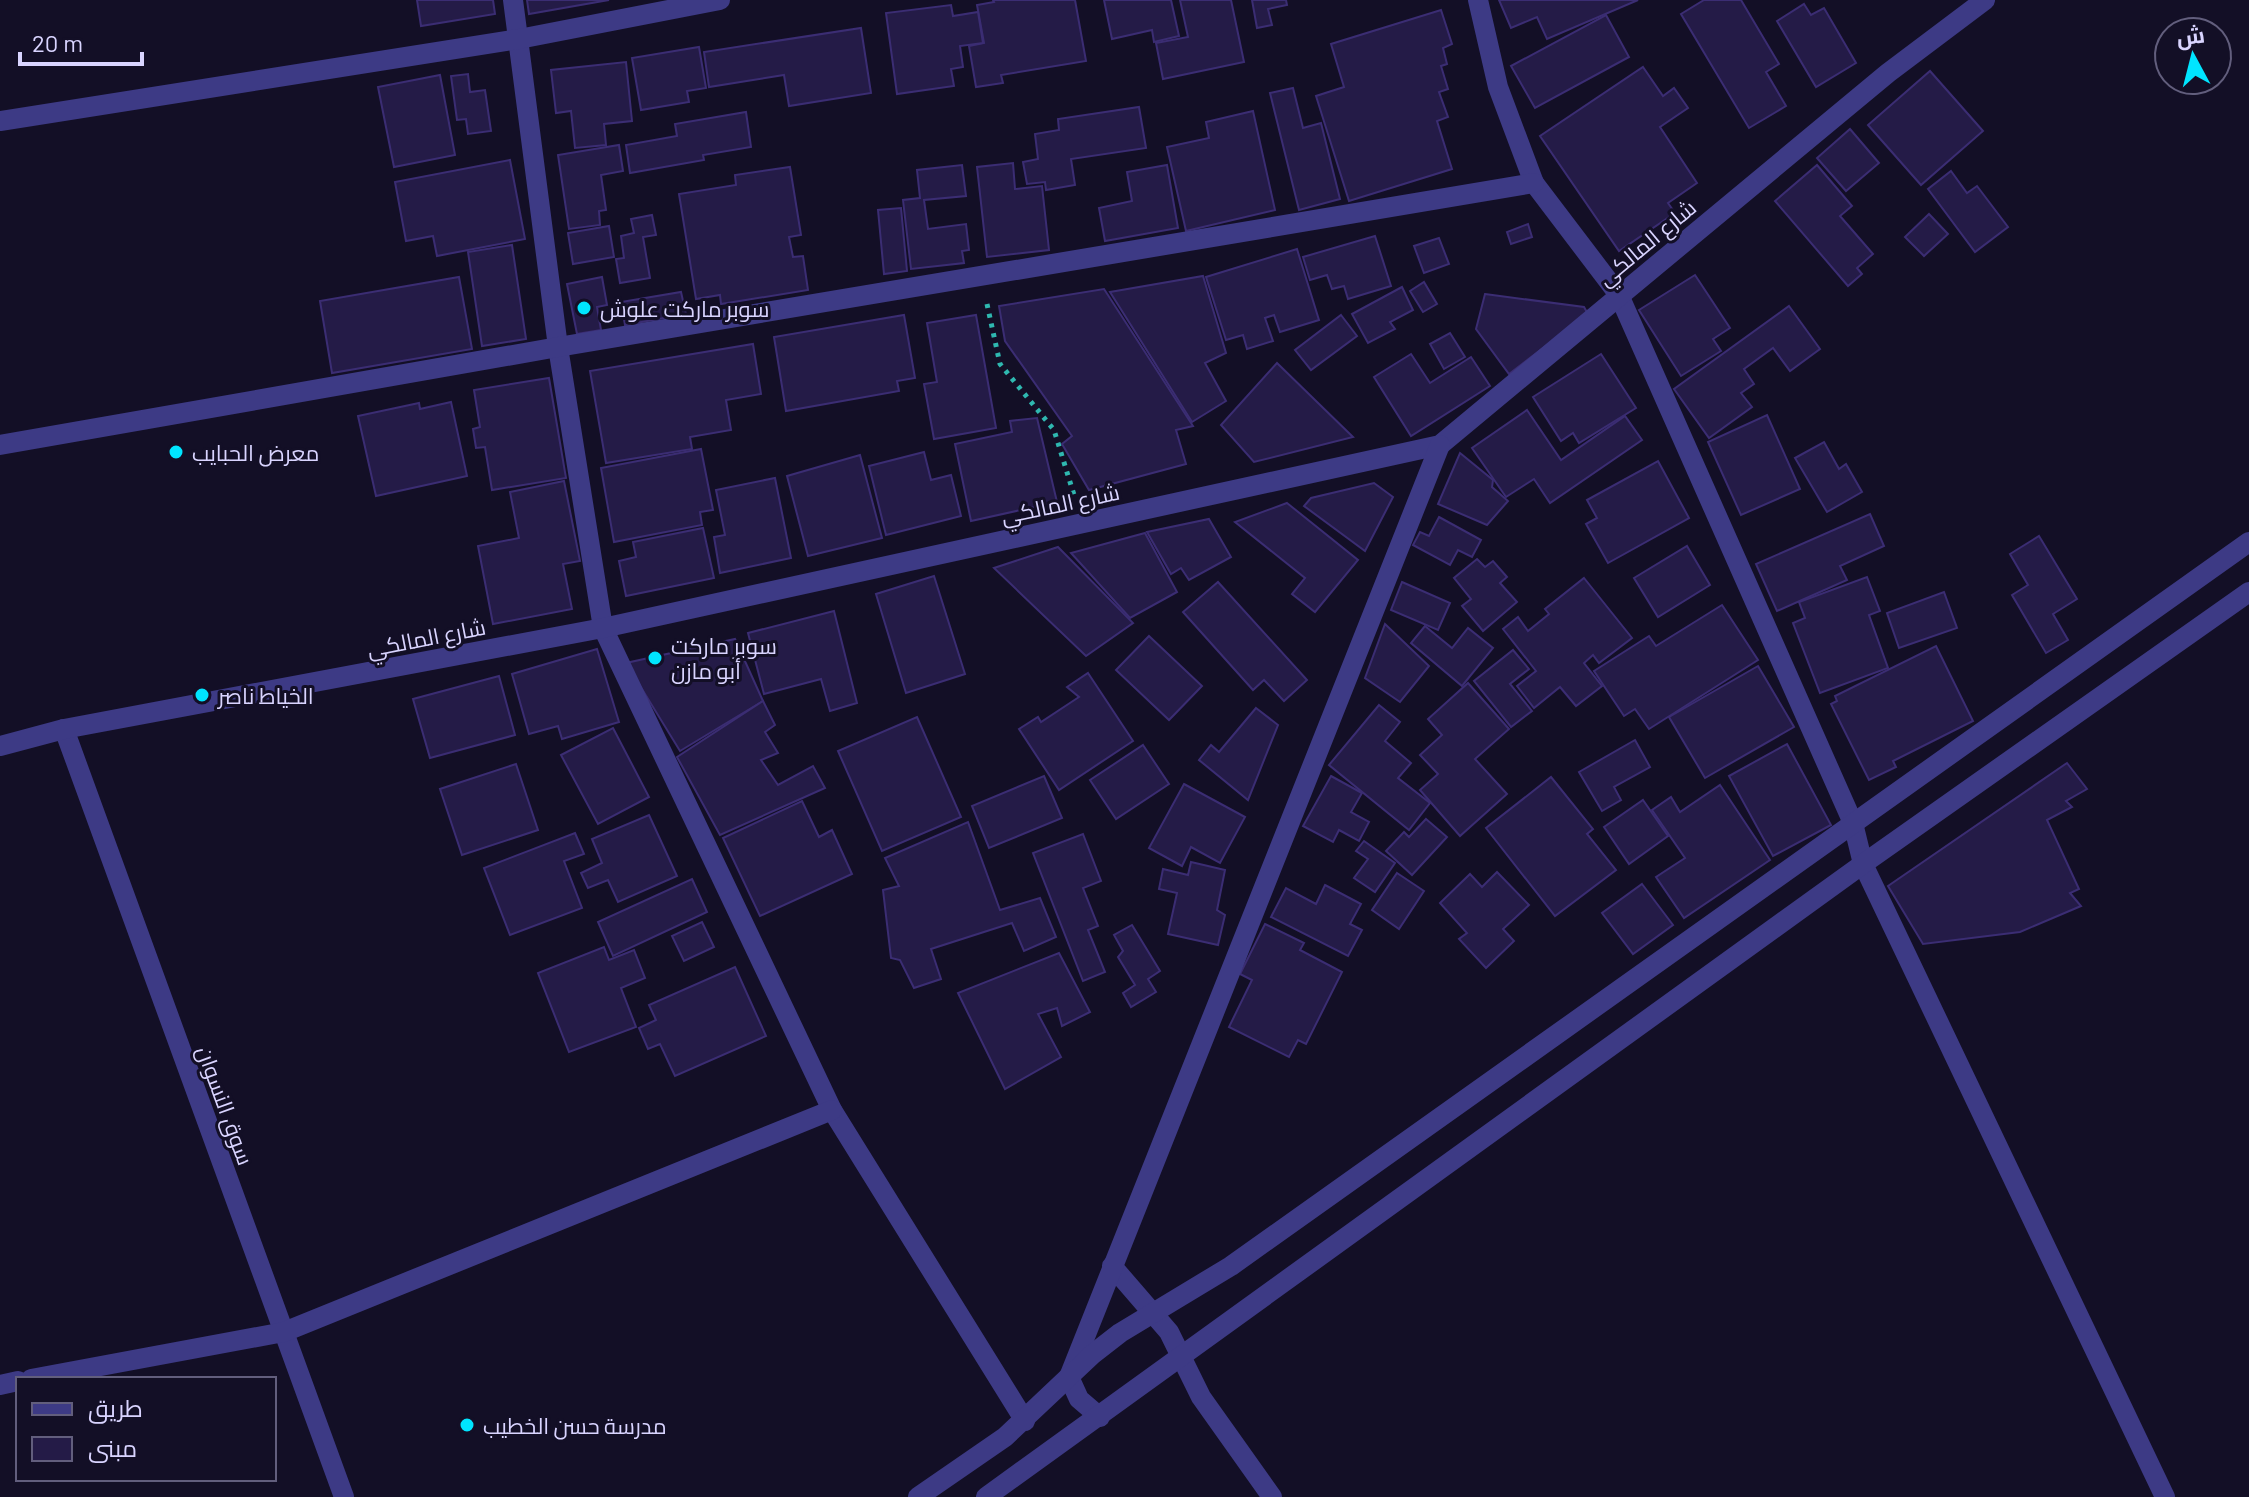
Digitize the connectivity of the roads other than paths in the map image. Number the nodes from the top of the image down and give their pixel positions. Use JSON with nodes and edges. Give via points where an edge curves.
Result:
{"nodes":[{"id":1,"x":513,"y":0,"type":"edge"},
{"id":2,"x":720,"y":0,"type":"edge"},
{"id":3,"x":1478,"y":0,"type":"edge"},
{"id":4,"x":1985,"y":0,"type":"edge"},
{"id":5,"x":519,"y":39,"type":"junction"},
{"id":6,"x":0,"y":121,"type":"edge"},
{"id":7,"x":1534,"y":183,"type":"junction"},
{"id":8,"x":1619,"y":295,"type":"junction"},
{"id":9,"x":558,"y":347,"type":"junction"},
{"id":10,"x":0,"y":445,"type":"edge"},
{"id":11,"x":1440,"y":445,"type":"junction"},
{"id":12,"x":2249,"y":542,"type":"edge"},
{"id":13,"x":2249,"y":592,"type":"edge"},
{"id":14,"x":603,"y":628,"type":"junction"},
{"id":15,"x":64,"y":729,"type":"junction"},
{"id":16,"x":0,"y":746,"type":"edge"},
{"id":17,"x":1853,"y":823,"type":"junction"},
{"id":18,"x":1863,"y":864,"type":"junction"},
{"id":19,"x":832,"y":1110,"type":"junction"},
{"id":20,"x":1112,"y":1266,"type":"junction"},
{"id":21,"x":1153,"y":1312,"type":"junction"},
{"id":22,"x":284,"y":1332,"type":"junction"},
{"id":23,"x":1180,"y":1356,"type":"junction"},
{"id":24,"x":42,"y":1377,"type":"edge"},
{"id":25,"x":1069,"y":1377,"type":"junction"},
{"id":26,"x":1100,"y":1417,"type":"junction"},
{"id":27,"x":1025,"y":1421,"type":"junction"},
{"id":28,"x":994,"y":1494,"type":"edge"},
{"id":29,"x":344,"y":1497,"type":"edge"},
{"id":30,"x":918,"y":1497,"type":"edge"},
{"id":31,"x":1272,"y":1497,"type":"edge"},
{"id":32,"x":2165,"y":1497,"type":"edge"}],
"edges":[{"from":1,"to":5,"type":"street"},
{"from":2,"to":5,"type":"street"},
{"from":3,"to":7,"type":"street","via":[[1498,87]]},
{"from":4,"to":8,"type":"street","name":"شارع المالكي","via":[[1888,73]]},
{"from":5,"to":6,"type":"street"},
{"from":5,"to":9,"type":"street"},
{"from":7,"to":8,"type":"street"},
{"from":7,"to":9,"type":"street"},
{"from":8,"to":11,"type":"street","name":"شارع المالكي"},
{"from":8,"to":17,"type":"street"},
{"from":9,"to":10,"type":"street"},
{"from":9,"to":14,"type":"street"},
{"from":11,"to":14,"type":"street","name":"شارع المالكي"},
{"from":11,"to":20,"type":"street"},
{"from":12,"to":17,"type":"street"},
{"from":13,"to":18,"type":"street"},
{"from":14,"to":15,"type":"street","name":"شارع المالكي"},
{"from":14,"to":19,"type":"street"},
{"from":15,"to":16,"type":"street","name":"شارع المالكي"},
{"from":15,"to":22,"type":"street","name":"سوق النسوان"},
{"from":17,"to":18,"type":"street"},
{"from":17,"to":21,"type":"street","via":[[1231,1266]]},
{"from":18,"to":23,"type":"street"},
{"from":18,"to":32,"type":"street"},
{"from":19,"to":22,"type":"street"},
{"from":19,"to":27,"type":"street"},
{"from":20,"to":21,"type":"street"},
{"from":20,"to":25,"type":"street"},
{"from":21,"to":23,"type":"street"},
{"from":21,"to":25,"type":"street"},
{"from":22,"to":24,"type":"street"},
{"from":22,"to":29,"type":"street","name":"سوق النسوان"},
{"from":23,"to":26,"type":"street"},
{"from":23,"to":31,"type":"street","via":[[1201,1397]]},
{"from":25,"to":26,"type":"street","via":[[1079,1399]]},
{"from":25,"to":27,"type":"street"},
{"from":26,"to":28,"type":"street"},
{"from":27,"to":30,"type":"street"}]}
